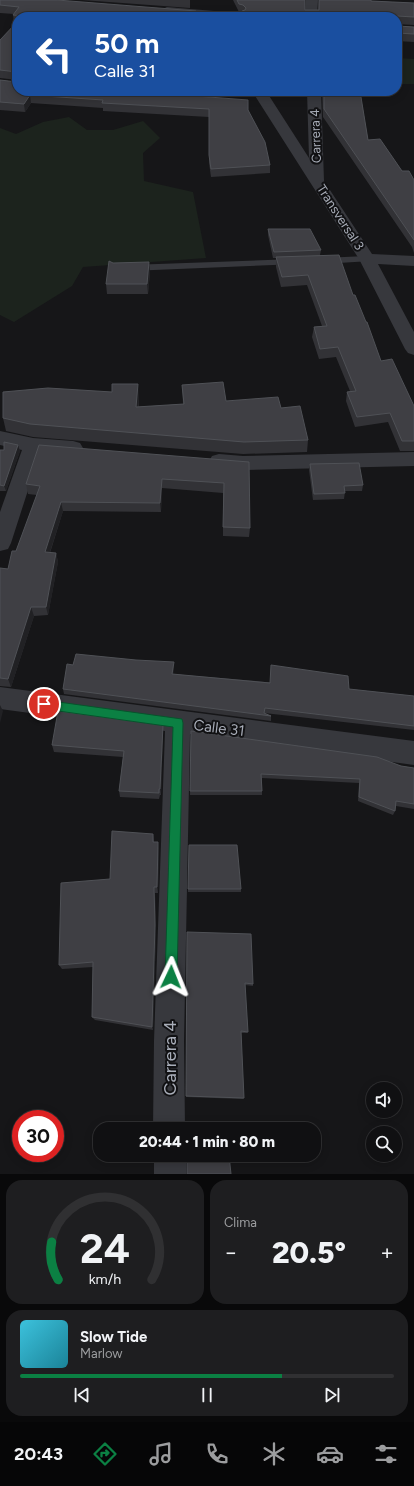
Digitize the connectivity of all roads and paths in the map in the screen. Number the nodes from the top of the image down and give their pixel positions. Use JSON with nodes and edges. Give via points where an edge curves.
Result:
{"nodes":[{"id":1,"x":312,"y":0,"type":"edge"},
{"id":2,"x":158,"y":10,"type":"edge"},
{"id":3,"x":212,"y":12,"type":"edge"},
{"id":4,"x":311,"y":12,"type":"edge"},
{"id":5,"x":314,"y":96,"type":"edge"},
{"id":6,"x":259,"y":99,"type":"edge"},
{"id":7,"x":317,"y":181,"type":"junction"},
{"id":8,"x":367,"y":259,"type":"junction"},
{"id":9,"x":414,"y":261,"type":"edge"},
{"id":10,"x":122,"y":268,"type":"edge"},
{"id":11,"x":414,"y":348,"type":"edge"},
{"id":12,"x":0,"y":438,"type":"edge"},
{"id":13,"x":33,"y":445,"type":"junction"},
{"id":14,"x":88,"y":449,"type":"edge"},
{"id":15,"x":204,"y":460,"type":"edge"},
{"id":16,"x":414,"y":460,"type":"edge"},
{"id":17,"x":0,"y":543,"type":"edge"},
{"id":18,"x":0,"y":698,"type":"edge"},
{"id":19,"x":178,"y":723,"type":"junction"},
{"id":20,"x":414,"y":753,"type":"edge"},
{"id":21,"x":169,"y":1122,"type":"edge"},
{"id":22,"x":170,"y":1162,"type":"edge"},
{"id":23,"x":170,"y":1174,"type":"edge"}],
"edges":[{"from":1,"to":4,"type":"street"},
{"from":2,"to":3,"type":"street"},
{"from":5,"to":7,"type":"street","name":"Carrera 4"},
{"from":6,"to":7,"type":"street","name":"Transversal 3"},
{"from":7,"to":8,"type":"street","name":"Transversal 3"},
{"from":8,"to":9,"type":"street"},
{"from":8,"to":10,"type":"lane"},
{"from":8,"to":11,"type":"street","name":"Transversal 3"},
{"from":12,"to":13,"type":"street"},
{"from":13,"to":14,"type":"street"},
{"from":13,"to":17,"type":"street"},
{"from":15,"to":16,"type":"street","via":[[243,463]]},
{"from":18,"to":19,"type":"street","name":"Calle 31"},
{"from":19,"to":20,"type":"street","name":"Calle 31"},
{"from":19,"to":21,"type":"street","name":"Carrera 4"},
{"from":22,"to":23,"type":"street"}]}
